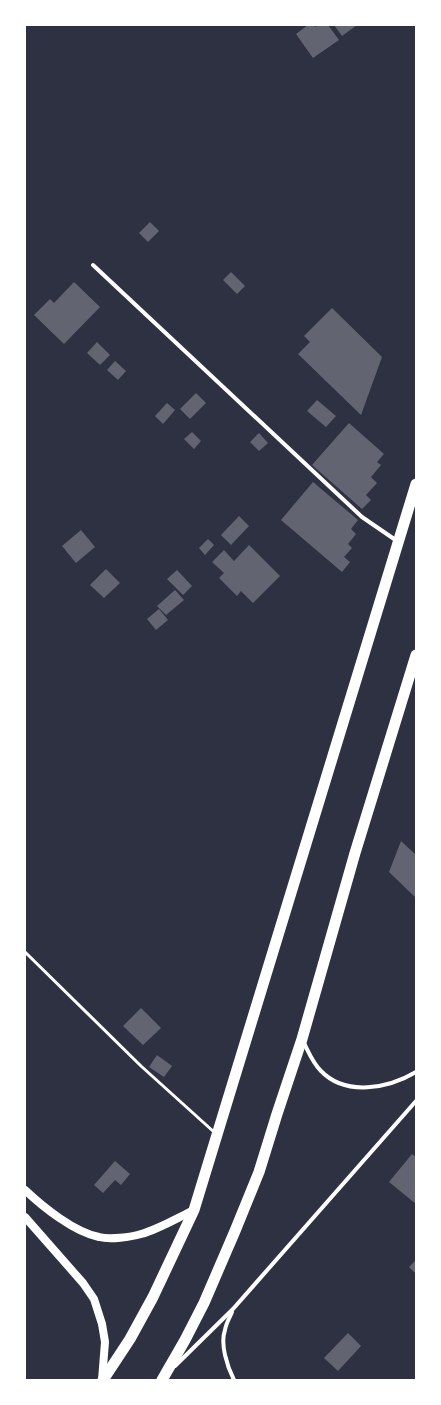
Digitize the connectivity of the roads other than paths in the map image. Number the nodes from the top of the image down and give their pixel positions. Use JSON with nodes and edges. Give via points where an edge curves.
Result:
{"nodes":[{"id":1,"x":93,"y":265,"type":"dead end"},
{"id":2,"x":416,"y":484,"type":"edge"},
{"id":3,"x":399,"y":542,"type":"junction"},
{"id":4,"x":416,"y":655,"type":"edge"},
{"id":5,"x":25,"y":952,"type":"edge"},
{"id":6,"x":302,"y":1039,"type":"junction"},
{"id":7,"x":416,"y":1072,"type":"edge"},
{"id":8,"x":416,"y":1102,"type":"edge"},
{"id":9,"x":217,"y":1134,"type":"junction"},
{"id":10,"x":25,"y":1190,"type":"edge"},
{"id":11,"x":194,"y":1210,"type":"junction"},
{"id":12,"x":25,"y":1217,"type":"edge"},
{"id":13,"x":233,"y":1309,"type":"junction"},
{"id":14,"x":163,"y":1378,"type":"edge"},
{"id":15,"x":102,"y":1380,"type":"edge"},
{"id":16,"x":234,"y":1380,"type":"edge"}],
"edges":[{"from":1,"to":3,"type":"street","via":[[362,517]]},
{"from":2,"to":3,"type":"highway"},
{"from":3,"to":9,"type":"highway"},
{"from":4,"to":6,"type":"highway","via":[[355,853]]},
{"from":5,"to":9,"type":"lane","via":[[141,1066]]},
{"from":6,"to":7,"type":"street","via":[[312,1060],[322,1072],[338,1082],[351,1086],[368,1088],[388,1084]]},
{"from":6,"to":14,"type":"highway","via":[[259,1172],[235,1231],[204,1303]]},
{"from":8,"to":13,"type":"street"},
{"from":9,"to":11,"type":"highway"},
{"from":10,"to":11,"type":"main road","via":[[44,1207],[75,1228],[99,1238],[141,1234]]},
{"from":11,"to":15,"type":"highway","via":[[153,1297],[130,1339]]},
{"from":12,"to":15,"type":"main road","via":[[74,1272],[94,1299],[105,1342]]},
{"from":13,"to":14,"type":"street"},
{"from":13,"to":16,"type":"street","via":[[224,1331],[224,1346]]}]}
